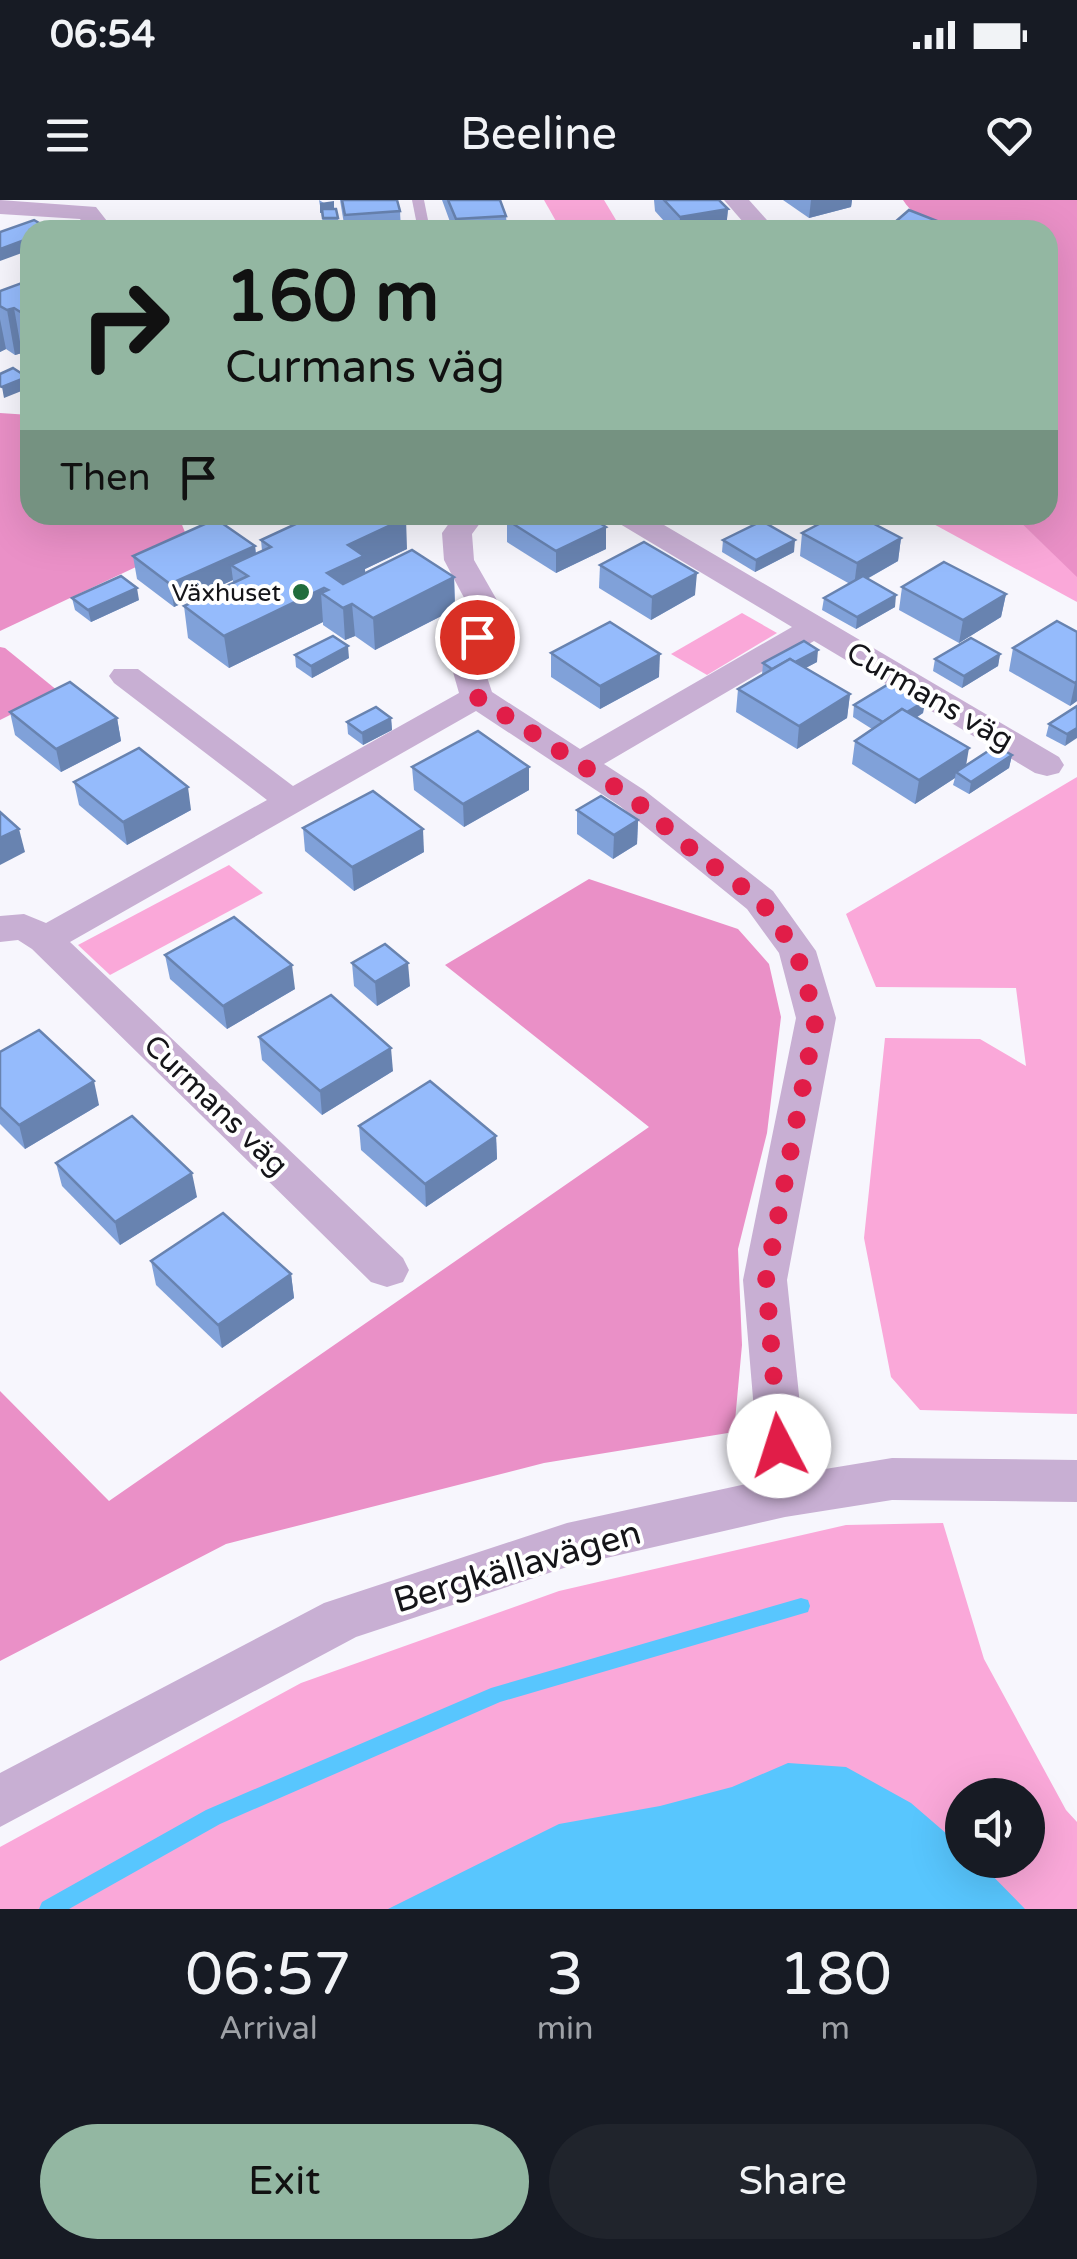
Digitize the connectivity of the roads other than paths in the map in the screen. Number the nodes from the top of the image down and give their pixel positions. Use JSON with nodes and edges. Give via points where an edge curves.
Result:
{"nodes":[{"id":1,"x":736,"y":200,"type":"edge"},
{"id":2,"x":0,"y":207,"type":"edge"},
{"id":3,"x":99,"y":215,"type":"edge"},
{"id":4,"x":755,"y":220,"type":"edge"},
{"id":5,"x":463,"y":525,"type":"edge"},
{"id":6,"x":643,"y":525,"type":"edge"},
{"id":7,"x":814,"y":628,"type":"junction"},
{"id":8,"x":126,"y":676,"type":"dead end"},
{"id":9,"x":477,"y":697,"type":"junction"},
{"id":10,"x":581,"y":764,"type":"junction"},
{"id":11,"x":1047,"y":765,"type":"dead end"},
{"id":12,"x":293,"y":803,"type":"junction"},
{"id":13,"x":0,"y":929,"type":"edge"},
{"id":14,"x":45,"y":940,"type":"junction"},
{"id":15,"x":387,"y":1270,"type":"dead end"},
{"id":16,"x":1077,"y":1481,"type":"edge"},
{"id":17,"x":784,"y":1496,"type":"junction"},
{"id":18,"x":0,"y":1801,"type":"edge"}],
"edges":[{"from":1,"to":4,"type":"street"},
{"from":2,"to":3,"type":"street"},
{"from":5,"to":9,"type":"street","via":[[459,560],[486,609],[467,666]]},
{"from":6,"to":7,"type":"street","name":"Curmans väg"},
{"from":7,"to":10,"type":"street","name":"Curmans väg"},
{"from":7,"to":11,"type":"street","name":"Curmans väg"},
{"from":8,"to":12,"type":"street"},
{"from":9,"to":10,"type":"street"},
{"from":9,"to":12,"type":"street"},
{"from":10,"to":17,"type":"street","via":[[760,900],[796,951],[816,1018],[766,1280]]},
{"from":12,"to":14,"type":"street"},
{"from":13,"to":14,"type":"street","via":[[24,927]]},
{"from":14,"to":15,"type":"street","name":"Curmans väg"},
{"from":16,"to":17,"type":"street","name":"Bergkällavägen","via":[[892,1479]]},
{"from":17,"to":18,"type":"street","name":"Bergkällavägen","via":[[567,1545],[342,1620]]}]}
